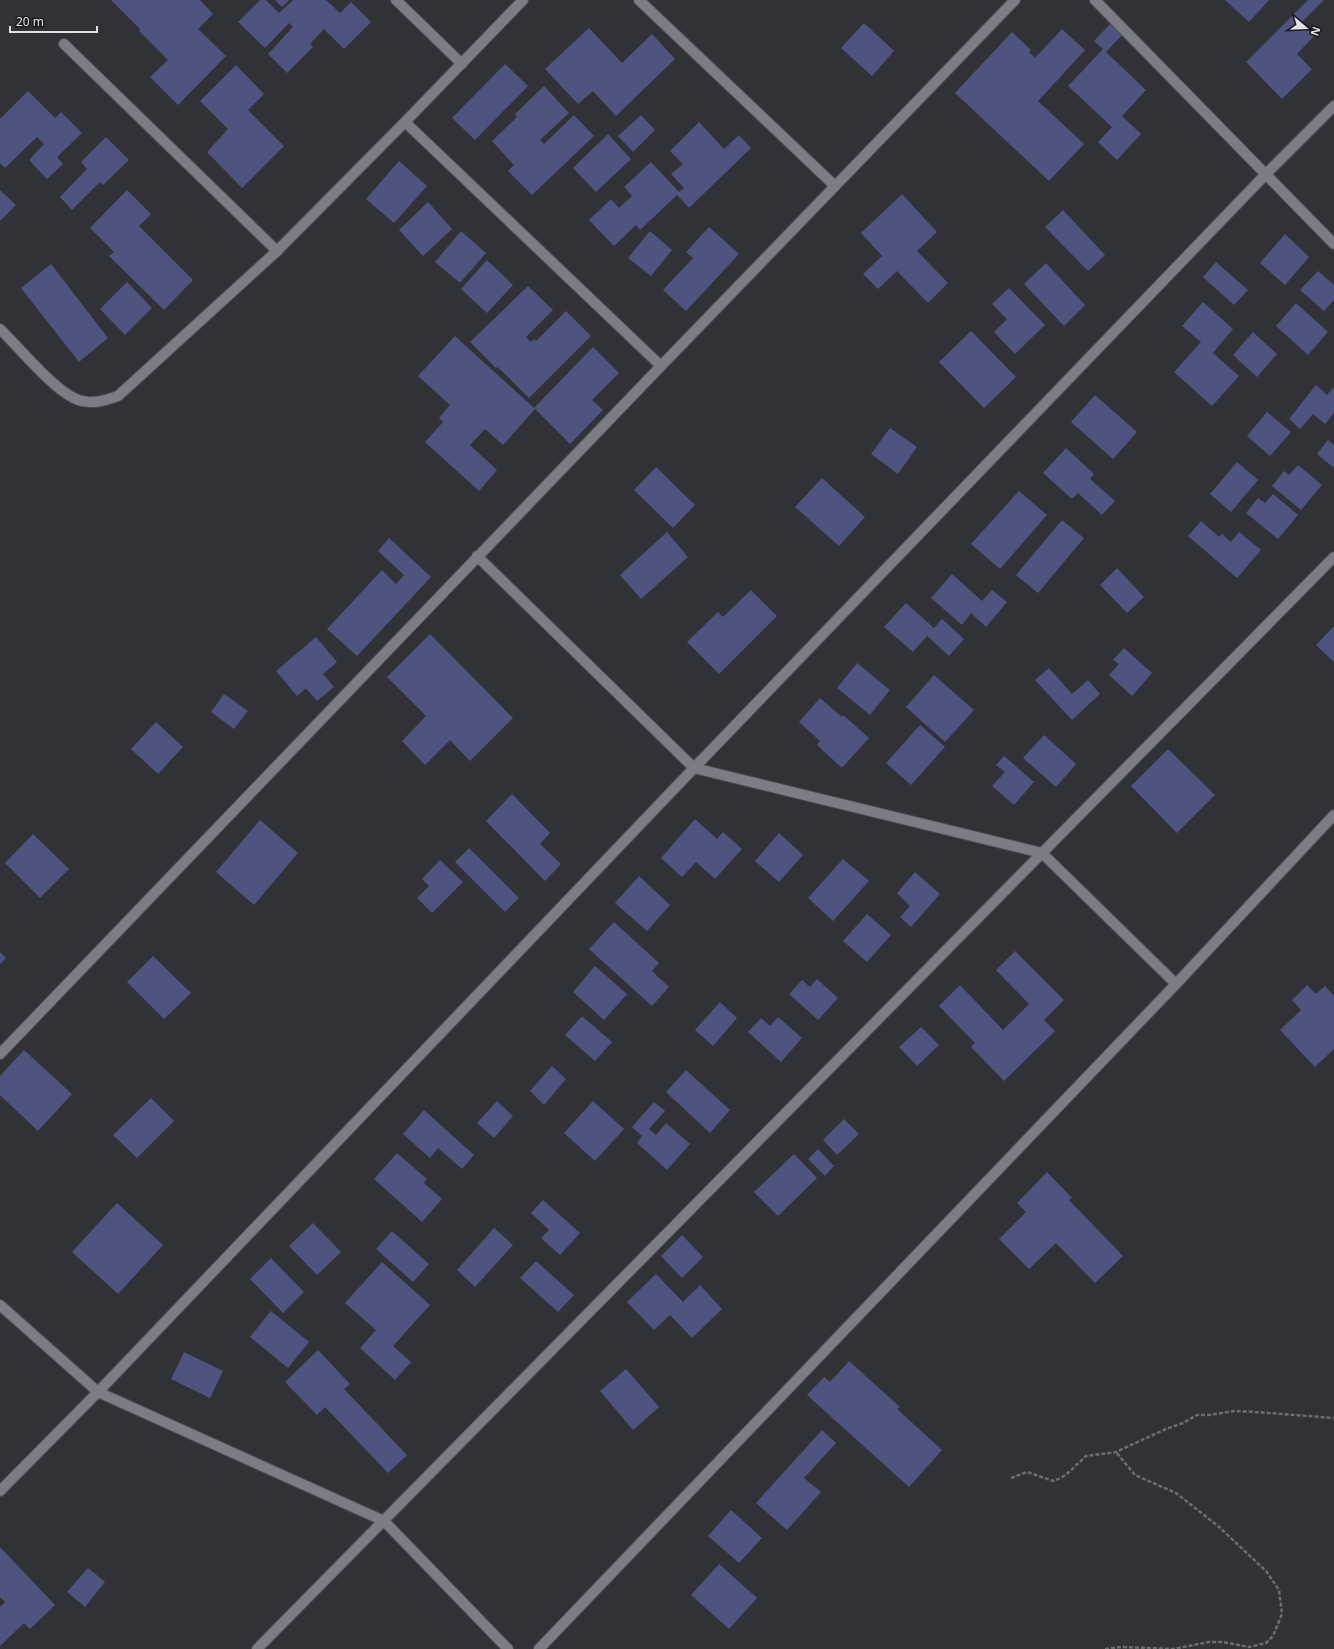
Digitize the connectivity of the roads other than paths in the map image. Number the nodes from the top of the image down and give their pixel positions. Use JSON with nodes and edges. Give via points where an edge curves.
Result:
{"nodes":[{"id":1,"x":396,"y":0,"type":"edge"},
{"id":2,"x":523,"y":0,"type":"edge"},
{"id":3,"x":639,"y":0,"type":"edge"},
{"id":4,"x":1015,"y":0,"type":"edge"},
{"id":5,"x":1095,"y":0,"type":"edge"},
{"id":6,"x":64,"y":44,"type":"dead end"},
{"id":7,"x":462,"y":64,"type":"junction"},
{"id":8,"x":1334,"y":106,"type":"edge"},
{"id":9,"x":405,"y":122,"type":"junction"},
{"id":10,"x":1266,"y":174,"type":"junction"},
{"id":11,"x":835,"y":186,"type":"junction"},
{"id":12,"x":1334,"y":244,"type":"edge"},
{"id":13,"x":277,"y":251,"type":"junction"},
{"id":14,"x":0,"y":329,"type":"edge"},
{"id":15,"x":661,"y":366,"type":"junction"},
{"id":16,"x":478,"y":556,"type":"junction"},
{"id":17,"x":1334,"y":557,"type":"edge"},
{"id":18,"x":694,"y":768,"type":"junction"},
{"id":19,"x":1334,"y":815,"type":"edge"},
{"id":20,"x":1042,"y":853,"type":"junction"},
{"id":21,"x":1176,"y":984,"type":"junction"},
{"id":22,"x":0,"y":1054,"type":"edge"},
{"id":23,"x":0,"y":1305,"type":"edge"},
{"id":24,"x":98,"y":1392,"type":"junction"},
{"id":25,"x":0,"y":1491,"type":"edge"},
{"id":26,"x":384,"y":1521,"type":"junction"},
{"id":27,"x":257,"y":1649,"type":"edge"},
{"id":28,"x":508,"y":1649,"type":"edge"},
{"id":29,"x":538,"y":1649,"type":"edge"}],
"edges":[{"from":1,"to":7,"type":"street"},
{"from":2,"to":7,"type":"street"},
{"from":3,"to":11,"type":"street"},
{"from":4,"to":11,"type":"street"},
{"from":5,"to":10,"type":"street"},
{"from":6,"to":13,"type":"street"},
{"from":7,"to":9,"type":"street"},
{"from":8,"to":10,"type":"street"},
{"from":9,"to":13,"type":"street"},
{"from":9,"to":15,"type":"street"},
{"from":10,"to":12,"type":"street"},
{"from":10,"to":18,"type":"street"},
{"from":11,"to":15,"type":"street"},
{"from":13,"to":14,"type":"street","via":[[118,396],[106,400],[82,401],[70,397]]},
{"from":15,"to":16,"type":"street"},
{"from":16,"to":18,"type":"street"},
{"from":16,"to":22,"type":"street"},
{"from":17,"to":20,"type":"street"},
{"from":18,"to":20,"type":"street"},
{"from":18,"to":24,"type":"street"},
{"from":19,"to":21,"type":"street"},
{"from":20,"to":21,"type":"street"},
{"from":20,"to":26,"type":"street"},
{"from":21,"to":29,"type":"street"},
{"from":23,"to":24,"type":"street"},
{"from":24,"to":25,"type":"street"},
{"from":24,"to":26,"type":"street"},
{"from":26,"to":27,"type":"street"},
{"from":26,"to":28,"type":"street"}]}
